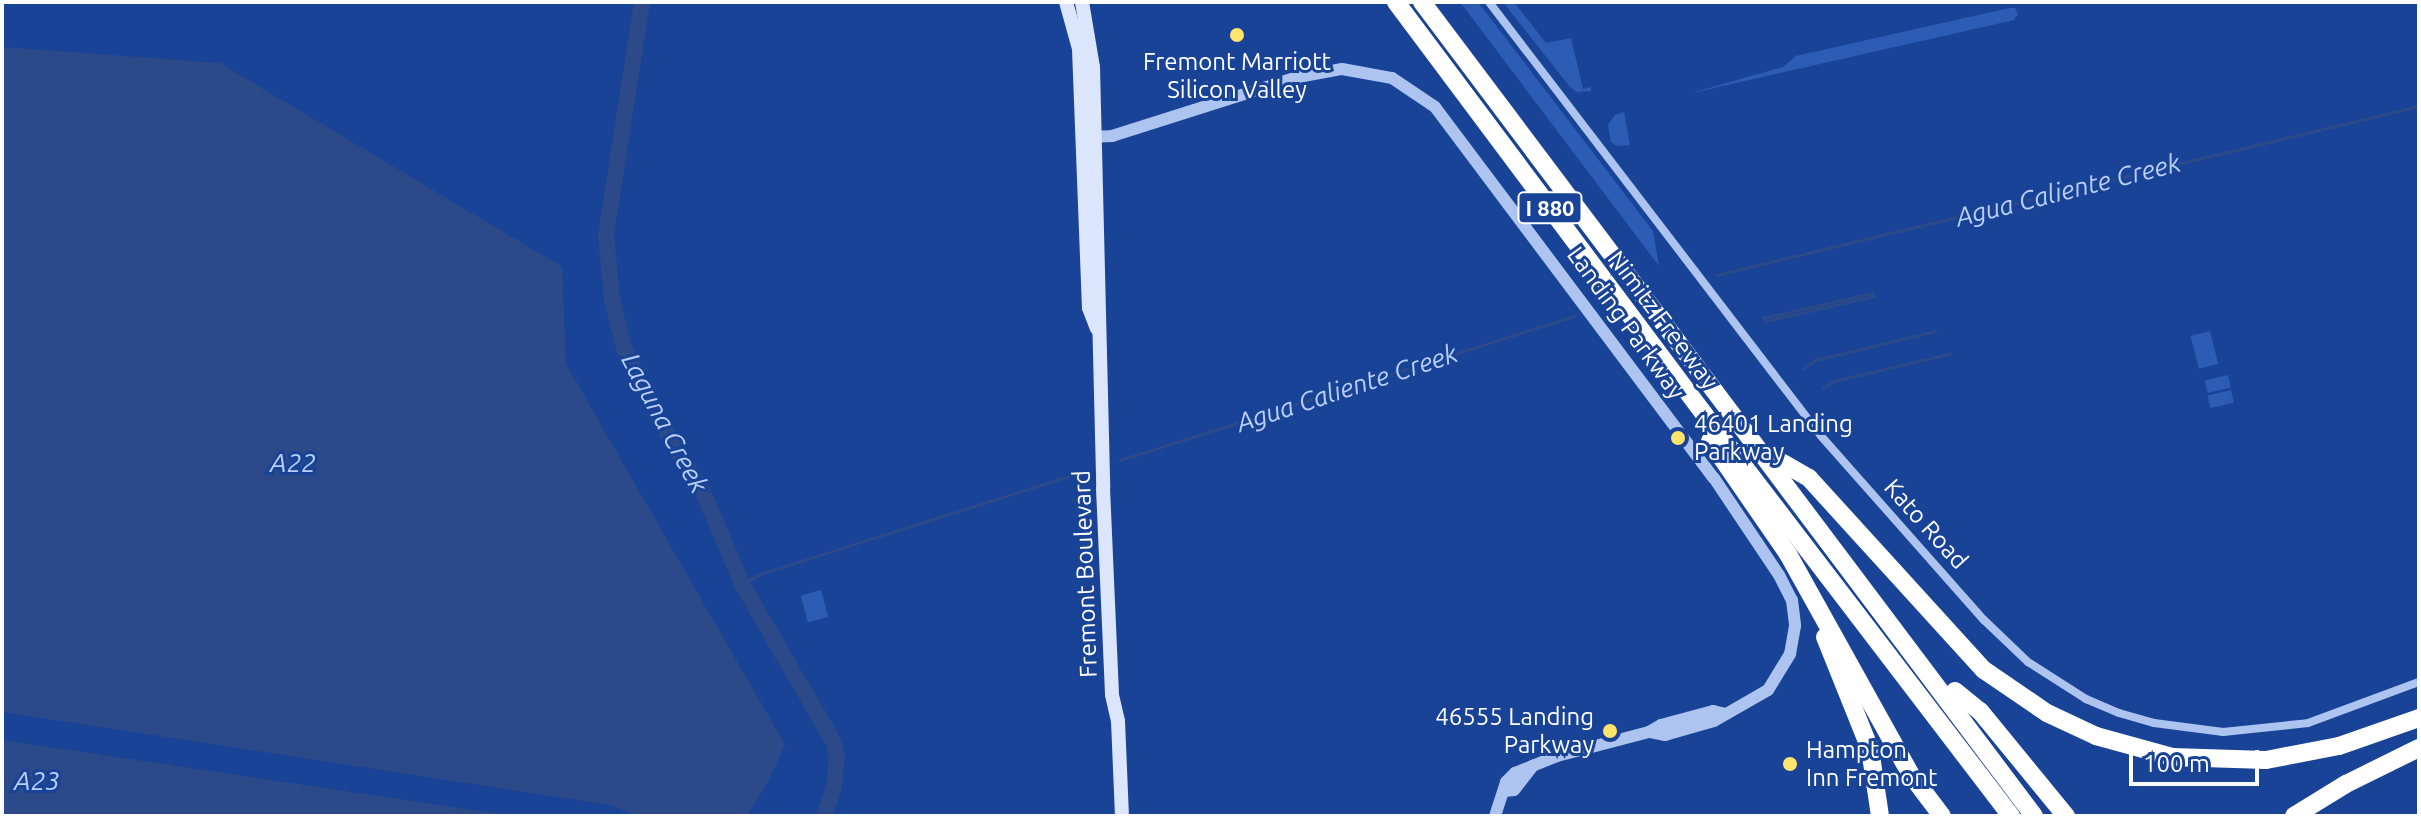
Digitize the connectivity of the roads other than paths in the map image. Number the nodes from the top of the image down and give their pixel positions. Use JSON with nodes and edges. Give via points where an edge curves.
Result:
{"nodes":[{"id":1,"x":1066,"y":2,"type":"edge"},
{"id":2,"x":1082,"y":2,"type":"edge"},
{"id":3,"x":1396,"y":2,"type":"edge"},
{"id":4,"x":1422,"y":2,"type":"edge"},
{"id":5,"x":1436,"y":2,"type":"edge"},
{"id":6,"x":1489,"y":2,"type":"edge"},
{"id":7,"x":1088,"y":137,"type":"junction"},
{"id":8,"x":1704,"y":414,"type":"junction"},
{"id":9,"x":1783,"y":463,"type":"junction"},
{"id":10,"x":1805,"y":586,"type":"junction"},
{"id":11,"x":2419,"y":682,"type":"edge"},
{"id":12,"x":1955,"y":691,"type":"junction"},
{"id":13,"x":2419,"y":718,"type":"edge"},
{"id":14,"x":2419,"y":748,"type":"edge"},
{"id":15,"x":1122,"y":816,"type":"edge"},
{"id":16,"x":1495,"y":816,"type":"edge"},
{"id":17,"x":1880,"y":816,"type":"edge"},
{"id":18,"x":1942,"y":816,"type":"edge"},
{"id":19,"x":2011,"y":816,"type":"edge"},
{"id":20,"x":2034,"y":816,"type":"edge"},
{"id":21,"x":2047,"y":816,"type":"edge"},
{"id":22,"x":2066,"y":816,"type":"edge"},
{"id":23,"x":2294,"y":816,"type":"edge"}],
"edges":[{"from":1,"to":7,"type":"main road","name":"Fremont Boulevard","via":[[1079,49]]},
{"from":2,"to":7,"type":"main road","name":"Fremont Boulevard","via":[[1093,67]]},
{"from":3,"to":8,"type":"highway","name":"Nimitz Freeway","number":"I 880"},
{"from":4,"to":20,"type":"highway","number":"I 880"},
{"from":5,"to":9,"type":"highway","name":"Nimitz Freeway","number":"I 880"},
{"from":6,"to":11,"type":"street","name":"Kato Road","via":[[1821,436],[1976,612],[2028,662],[2119,713],[2223,732],[2308,723]]},
{"from":7,"to":15,"type":"main road","name":"Fremont Boulevard","via":[[1101,309],[1097,329],[1112,695]]},
{"from":7,"to":16,"type":"street","name":"Landing Parkway","via":[[1112,136],[1298,77],[1342,69],[1392,78],[1435,107],[1714,478],[1787,588],[1795,626],[1785,667],[1768,690],[1714,721],[1665,735],[1649,732],[1533,766],[1514,790],[1505,791]]},
{"from":8,"to":10,"type":"highway","via":[[1710,441]]},
{"from":8,"to":19,"type":"highway","name":"Nimitz Freeway","number":"I 880"},
{"from":9,"to":12,"type":"highway","name":"Nimitz Freeway","number":"I 880"},
{"from":9,"to":13,"type":"highway","via":[[1809,478],[1984,670],[2047,713],[2096,736],[2172,757],[2266,760],[2339,746]]},
{"from":10,"to":17,"type":"highway","via":[[1867,740]]},
{"from":10,"to":18,"type":"highway","via":[[1911,775]]},
{"from":12,"to":21,"type":"highway","name":"Nimitz Freeway","number":"I 880"},
{"from":12,"to":22,"type":"highway","via":[[1980,711]]},
{"from":14,"to":23,"type":"highway"}]}
